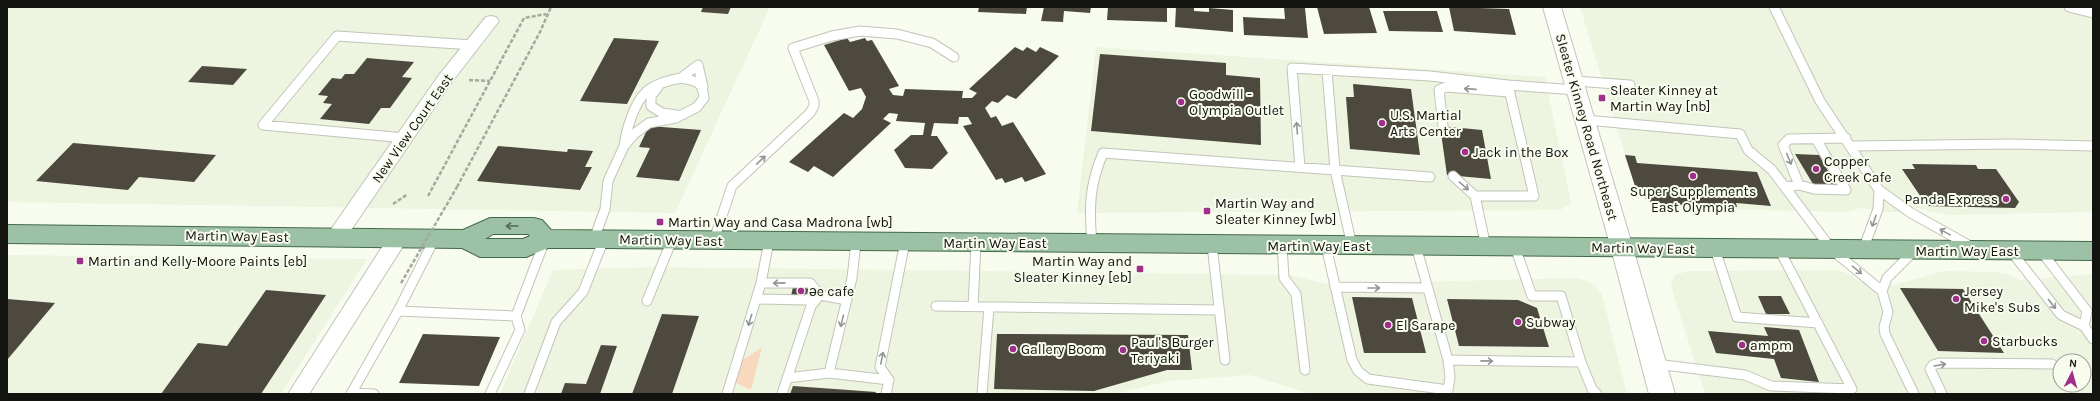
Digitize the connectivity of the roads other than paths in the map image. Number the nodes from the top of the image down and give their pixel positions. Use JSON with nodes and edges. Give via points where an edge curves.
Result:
{"nodes":[{"id":1,"x":1552,"y":7,"type":"edge"},
{"id":2,"x":1774,"y":7,"type":"edge"},
{"id":3,"x":2069,"y":7,"type":"edge"},
{"id":4,"x":2093,"y":13,"type":"edge"},
{"id":5,"x":491,"y":21,"type":"dead end"},
{"id":6,"x":473,"y":45,"type":"junction"},
{"id":7,"x":954,"y":57,"type":"dead end"},
{"id":8,"x":1327,"y":70,"type":"junction"},
{"id":9,"x":681,"y":78,"type":"junction"},
{"id":10,"x":662,"y":84,"type":"junction"},
{"id":11,"x":1630,"y":85,"type":"dead end"},
{"id":12,"x":1576,"y":86,"type":"junction"},
{"id":13,"x":703,"y":87,"type":"junction"},
{"id":14,"x":1508,"y":88,"type":"junction"},
{"id":15,"x":684,"y":114,"type":"junction"},
{"id":16,"x":1586,"y":120,"type":"junction"},
{"id":17,"x":1443,"y":126,"type":"dead end"},
{"id":18,"x":405,"y":138,"type":"junction"},
{"id":19,"x":1846,"y":138,"type":"junction"},
{"id":20,"x":1816,"y":139,"type":"junction"},
{"id":21,"x":624,"y":146,"type":"junction"},
{"id":22,"x":1851,"y":146,"type":"junction"},
{"id":23,"x":2093,"y":146,"type":"edge"},
{"id":24,"x":1300,"y":167,"type":"junction"},
{"id":25,"x":1335,"y":170,"type":"junction"},
{"id":26,"x":1430,"y":176,"type":"dead end"},
{"id":27,"x":1453,"y":176,"type":"dead end"},
{"id":28,"x":1799,"y":185,"type":"junction"},
{"id":29,"x":1786,"y":187,"type":"junction"},
{"id":30,"x":1879,"y":190,"type":"junction"},
{"id":31,"x":1475,"y":196,"type":"junction"},
{"id":32,"x":7,"y":234,"type":"edge"},
{"id":33,"x":336,"y":237,"type":"junction"},
{"id":34,"x":398,"y":238,"type":"junction"},
{"id":35,"x":435,"y":238,"type":"junction"},
{"id":36,"x":545,"y":239,"type":"junction"},
{"id":37,"x":599,"y":239,"type":"junction"},
{"id":38,"x":672,"y":240,"type":"junction"},
{"id":39,"x":714,"y":240,"type":"junction"},
{"id":40,"x":769,"y":241,"type":"junction"},
{"id":41,"x":856,"y":242,"type":"junction"},
{"id":42,"x":905,"y":242,"type":"junction"},
{"id":43,"x":976,"y":243,"type":"junction"},
{"id":44,"x":1092,"y":244,"type":"junction"},
{"id":45,"x":1212,"y":245,"type":"junction"},
{"id":46,"x":1282,"y":245,"type":"junction"},
{"id":47,"x":1326,"y":246,"type":"junction"},
{"id":48,"x":1352,"y":246,"type":"junction"},
{"id":49,"x":1416,"y":246,"type":"junction"},
{"id":50,"x":1486,"y":247,"type":"junction"},
{"id":51,"x":1515,"y":247,"type":"junction"},
{"id":52,"x":1622,"y":248,"type":"junction"},
{"id":53,"x":1714,"y":249,"type":"junction"},
{"id":54,"x":1779,"y":249,"type":"junction"},
{"id":55,"x":1832,"y":250,"type":"junction"},
{"id":56,"x":1863,"y":250,"type":"junction"},
{"id":57,"x":1914,"y":251,"type":"junction"},
{"id":58,"x":1979,"y":251,"type":"junction"},
{"id":59,"x":2011,"y":251,"type":"junction"},
{"id":60,"x":2041,"y":251,"type":"junction"},
{"id":61,"x":2093,"y":251,"type":"edge"},
{"id":62,"x":761,"y":283,"type":"junction"},
{"id":63,"x":1336,"y":288,"type":"junction"},
{"id":64,"x":1428,"y":288,"type":"junction"},
{"id":65,"x":1882,"y":291,"type":"junction"},
{"id":66,"x":820,"y":295,"type":"junction"},
{"id":67,"x":756,"y":299,"type":"junction"},
{"id":68,"x":847,"y":300,"type":"junction"},
{"id":69,"x":647,"y":301,"type":"dead end"},
{"id":70,"x":936,"y":306,"type":"dead end"},
{"id":71,"x":973,"y":307,"type":"junction"},
{"id":72,"x":989,"y":307,"type":"junction"},
{"id":73,"x":1219,"y":310,"type":"junction"},
{"id":74,"x":398,"y":311,"type":"junction"},
{"id":75,"x":516,"y":316,"type":"junction"},
{"id":76,"x":1818,"y":323,"type":"junction"},
{"id":77,"x":2084,"y":326,"type":"junction"},
{"id":78,"x":2092,"y":337,"type":"edge"},
{"id":79,"x":1225,"y":360,"type":"dead end"},
{"id":80,"x":1448,"y":360,"type":"junction"},
{"id":81,"x":1581,"y":362,"type":"junction"},
{"id":82,"x":1654,"y":364,"type":"junction"},
{"id":83,"x":2052,"y":364,"type":"dead end"},
{"id":84,"x":1305,"y":370,"type":"dead end"},
{"id":85,"x":829,"y":374,"type":"junction"},
{"id":86,"x":787,"y":378,"type":"junction"},
{"id":87,"x":889,"y":380,"type":"junction"},
{"id":88,"x":1449,"y":392,"type":"edge"},
{"id":89,"x":351,"y":393,"type":"edge"},
{"id":90,"x":298,"y":394,"type":"edge"},
{"id":91,"x":374,"y":394,"type":"edge"},
{"id":92,"x":490,"y":394,"type":"edge"},
{"id":93,"x":529,"y":394,"type":"edge"},
{"id":94,"x":727,"y":394,"type":"edge"},
{"id":95,"x":782,"y":394,"type":"edge"},
{"id":96,"x":886,"y":394,"type":"edge"},
{"id":97,"x":982,"y":394,"type":"edge"},
{"id":98,"x":1596,"y":394,"type":"edge"},
{"id":99,"x":1662,"y":394,"type":"edge"},
{"id":100,"x":1914,"y":394,"type":"edge"},
{"id":101,"x":1942,"y":394,"type":"edge"}],
"edges":[{"from":1,"to":12,"type":"street","name":"Sleater Kinney Road Northeast"},
{"from":2,"to":19,"type":"lane","via":[[1820,101]]},
{"from":3,"to":4,"type":"lane"},
{"from":5,"to":6,"type":"street","name":"New View Court East"},
{"from":6,"to":18,"type":"street","name":"New View Court East","via":[[445,79]]},
{"from":6,"to":18,"type":"lane","via":[[337,36],[263,125]]},
{"from":39,"to":7,"type":"lane","one_way":true,"via":[[732,186],[810,113],[814,106],[793,48],[832,36],[860,31],[897,34],[932,44]]},
{"from":8,"to":14,"type":"lane","via":[[1430,76]]},
{"from":24,"to":8,"type":"lane","one_way":true,"via":[[1292,68]]},
{"from":8,"to":25,"type":"lane"},
{"from":9,"to":10,"type":"lane"},
{"from":9,"to":13,"type":"lane","via":[[698,82]]},
{"from":9,"to":13,"type":"lane","via":[[698,65]]},
{"from":10,"to":15,"type":"lane","via":[[651,96],[652,106],[662,113]]},
{"from":10,"to":21,"type":"lane","via":[[642,97],[626,130]]},
{"from":11,"to":12,"type":"lane"},
{"from":12,"to":14,"type":"lane"},
{"from":12,"to":16,"type":"street","name":"Sleater Kinney Road Northeast"},
{"from":13,"to":15,"type":"lane","via":[[702,102]]},
{"from":14,"to":17,"type":"lane","one_way":true,"via":[[1446,87],[1438,90]]},
{"from":14,"to":31,"type":"lane","via":[[1534,196]]},
{"from":15,"to":21,"type":"lane","via":[[649,123],[634,134]]},
{"from":16,"to":29,"type":"lane","via":[[1740,134],[1748,150],[1772,170]]},
{"from":16,"to":52,"type":"street","name":"Sleater Kinney Road Northeast"},
{"from":18,"to":33,"type":"street","name":"New View Court East"},
{"from":19,"to":20,"type":"lane"},
{"from":19,"to":22,"type":"lane"},
{"from":20,"to":28,"type":"lane","one_way":true,"via":[[1788,139],[1783,145]]},
{"from":20,"to":28,"type":"lane","via":[[1846,190],[1814,190]]},
{"from":21,"to":37,"type":"lane","via":[[608,181]]},
{"from":22,"to":23,"type":"lane"},
{"from":22,"to":30,"type":"lane"},
{"from":24,"to":25,"type":"lane"},
{"from":24,"to":44,"type":"lane","via":[[1103,153],[1090,189]]},
{"from":25,"to":26,"type":"lane"},
{"from":25,"to":48,"type":"lane"},
{"from":27,"to":31,"type":"lane","one_way":true},
{"from":28,"to":29,"type":"lane"},
{"from":29,"to":55,"type":"lane"},
{"from":30,"to":56,"type":"lane","one_way":true,"via":[[1878,208]]},
{"from":58,"to":30,"type":"lane","one_way":true,"via":[[1911,213]]},
{"from":31,"to":50,"type":"lane"},
{"from":32,"to":33,"type":"main road","name":"Martin Way East"},
{"from":33,"to":34,"type":"main road","name":"Martin Way East"},
{"from":34,"to":35,"type":"main road","name":"Martin Way East"},
{"from":34,"to":90,"type":"street"},
{"from":35,"to":36,"type":"main road","name":"Martin Way East","via":[[466,239],[480,248],[526,248]]},
{"from":35,"to":74,"type":"lane"},
{"from":36,"to":37,"type":"main road","name":"Martin Way East"},
{"from":36,"to":75,"type":"lane"},
{"from":37,"to":38,"type":"main road","name":"Martin Way East"},
{"from":37,"to":93,"type":"lane","via":[[583,292],[556,322]]},
{"from":38,"to":39,"type":"main road","name":"Martin Way East"},
{"from":38,"to":69,"type":"lane"},
{"from":39,"to":40,"type":"main road","name":"Martin Way East"},
{"from":40,"to":41,"type":"main road","name":"Martin Way East"},
{"from":40,"to":62,"type":"lane"},
{"from":41,"to":42,"type":"main road","name":"Martin Way East"},
{"from":41,"to":68,"type":"lane"},
{"from":42,"to":43,"type":"main road","name":"Martin Way East"},
{"from":87,"to":42,"type":"lane","one_way":true,"via":[[880,367]]},
{"from":43,"to":44,"type":"main road","name":"Martin Way East"},
{"from":43,"to":71,"type":"lane"},
{"from":44,"to":45,"type":"main road","name":"Martin Way East"},
{"from":45,"to":46,"type":"main road","name":"Martin Way East"},
{"from":45,"to":73,"type":"lane"},
{"from":46,"to":47,"type":"main road","name":"Martin Way East"},
{"from":46,"to":84,"type":"lane","via":[[1284,278],[1296,294]]},
{"from":47,"to":48,"type":"main road","name":"Martin Way East"},
{"from":47,"to":63,"type":"lane"},
{"from":48,"to":49,"type":"main road","name":"Martin Way East"},
{"from":49,"to":50,"type":"main road","name":"Martin Way East"},
{"from":49,"to":64,"type":"lane"},
{"from":50,"to":51,"type":"main road","name":"Martin Way East"},
{"from":51,"to":52,"type":"main road","name":"Martin Way East"},
{"from":51,"to":81,"type":"lane","via":[[1532,296],[1561,296]]},
{"from":52,"to":53,"type":"main road","name":"Martin Way East"},
{"from":52,"to":82,"type":"street","name":"Sleater Kinney Road Northeast"},
{"from":53,"to":54,"type":"main road","name":"Martin Way East"},
{"from":53,"to":76,"type":"lane","via":[[1737,317]]},
{"from":54,"to":55,"type":"main road","name":"Martin Way East"},
{"from":54,"to":76,"type":"lane"},
{"from":55,"to":56,"type":"main road","name":"Martin Way East"},
{"from":55,"to":65,"type":"lane","one_way":true},
{"from":56,"to":57,"type":"main road","name":"Martin Way East"},
{"from":57,"to":58,"type":"main road","name":"Martin Way East"},
{"from":57,"to":65,"type":"lane","via":[[1887,278]]},
{"from":58,"to":59,"type":"main road","name":"Martin Way East"},
{"from":59,"to":60,"type":"main road","name":"Martin Way East"},
{"from":59,"to":77,"type":"lane","one_way":true,"via":[[2061,315]]},
{"from":60,"to":61,"type":"main road","name":"Martin Way East"},
{"from":60,"to":77,"type":"lane","via":[[2087,311]]},
{"from":66,"to":62,"type":"lane","one_way":true,"via":[[810,284]]},
{"from":62,"to":67,"type":"lane"},
{"from":63,"to":64,"type":"lane","one_way":true},
{"from":63,"to":88,"type":"lane","via":[[1352,360],[1358,371],[1368,378]]},
{"from":64,"to":80,"type":"lane"},
{"from":65,"to":100,"type":"lane","via":[[1888,312],[1885,334]]},
{"from":66,"to":67,"type":"lane","via":[[805,300]]},
{"from":66,"to":68,"type":"lane"},
{"from":66,"to":86,"type":"lane","via":[[811,306]]},
{"from":67,"to":94,"type":"lane","one_way":true},
{"from":68,"to":85,"type":"lane","one_way":true},
{"from":70,"to":71,"type":"lane"},
{"from":71,"to":72,"type":"lane"},
{"from":72,"to":73,"type":"lane"},
{"from":72,"to":97,"type":"lane"},
{"from":73,"to":79,"type":"lane"},
{"from":74,"to":75,"type":"lane"},
{"from":74,"to":89,"type":"lane"},
{"from":75,"to":92,"type":"lane","via":[[520,330]]},
{"from":76,"to":82,"type":"lane","via":[[1852,389],[1771,386],[1745,375]]},
{"from":77,"to":78,"type":"lane"},
{"from":80,"to":81,"type":"lane","one_way":true},
{"from":80,"to":88,"type":"lane"},
{"from":81,"to":98,"type":"lane"},
{"from":82,"to":99,"type":"street","name":"Sleater Kinney Road Northeast"},
{"from":101,"to":83,"type":"lane","one_way":true,"via":[[1930,369],[1939,363]]},
{"from":85,"to":86,"type":"lane"},
{"from":85,"to":87,"type":"lane"},
{"from":86,"to":95,"type":"lane"},
{"from":87,"to":96,"type":"lane"},
{"from":89,"to":91,"type":"lane"}]}
